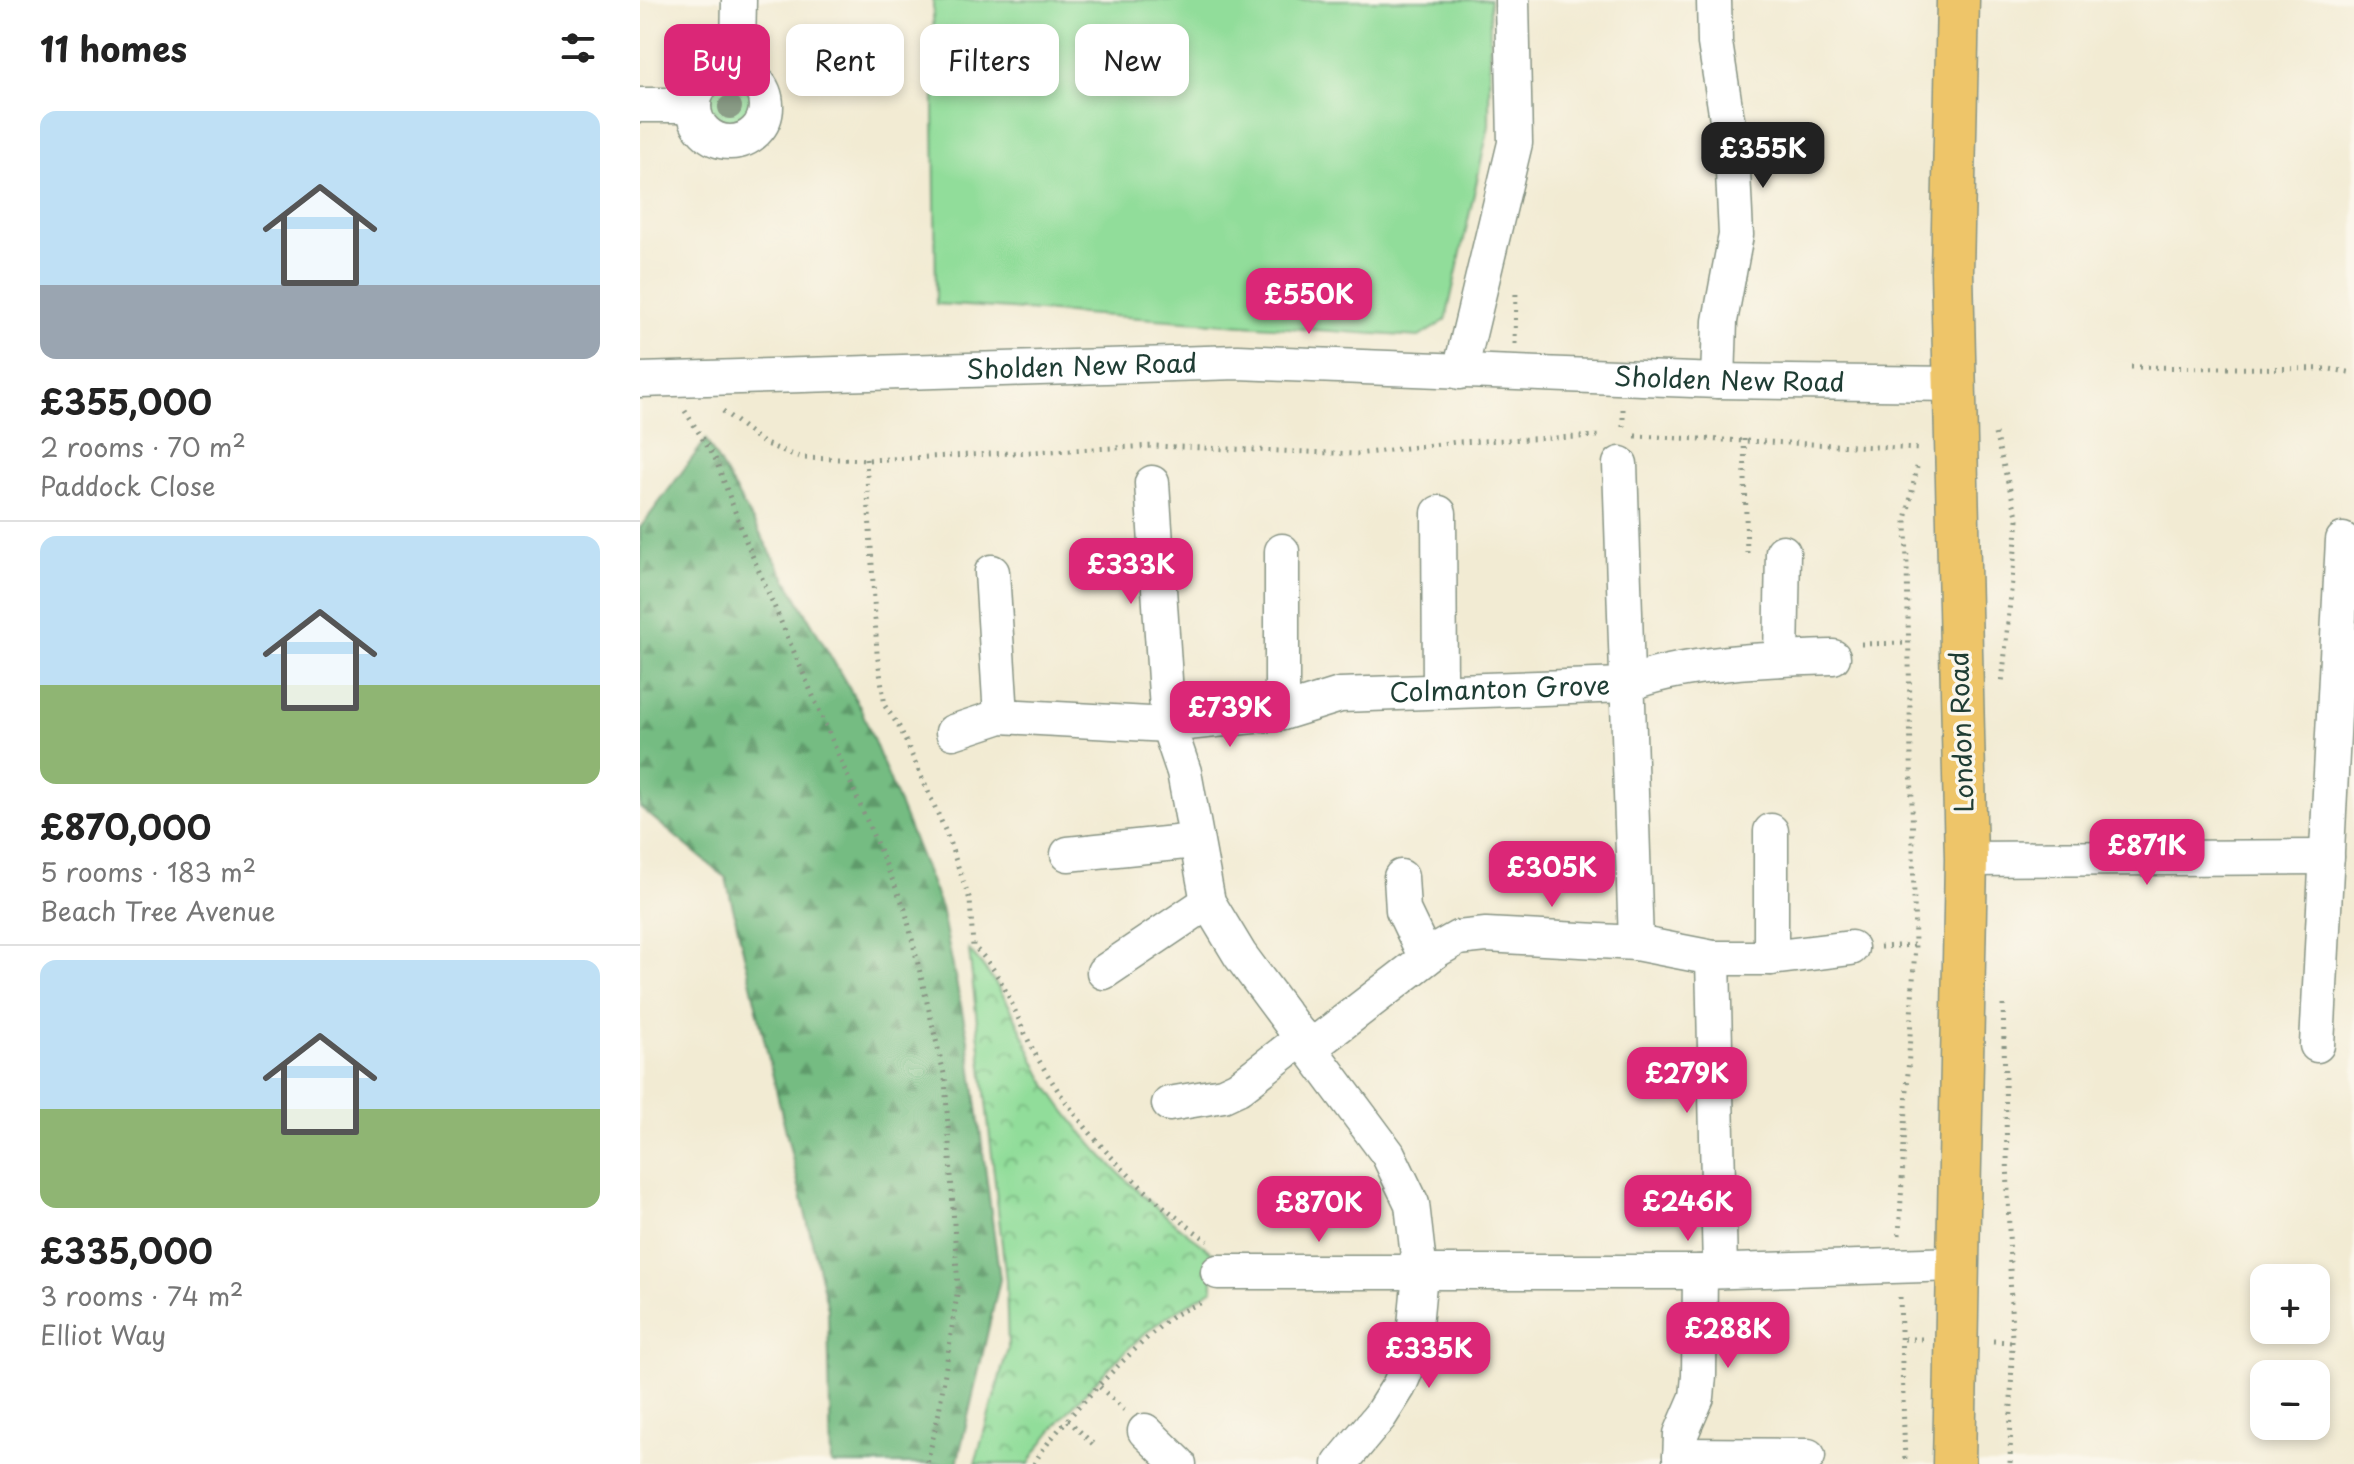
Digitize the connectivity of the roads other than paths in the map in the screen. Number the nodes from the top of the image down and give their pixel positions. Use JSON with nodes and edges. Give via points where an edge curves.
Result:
{"nodes":[{"id":1,"x":739,"y":0,"type":"edge"},
{"id":2,"x":1512,"y":0,"type":"edge"},
{"id":3,"x":1714,"y":0,"type":"edge"},
{"id":4,"x":1958,"y":0,"type":"edge"},
{"id":5,"x":738,"y":24,"type":"edge"},
{"id":6,"x":696,"y":96,"type":"edge"},
{"id":7,"x":765,"y":96,"type":"edge"},
{"id":8,"x":640,"y":105,"type":"edge"},
{"id":9,"x":694,"y":105,"type":"junction"},
{"id":10,"x":1460,"y":372,"type":"junction"},
{"id":11,"x":663,"y":379,"type":"edge"},
{"id":12,"x":1718,"y":381,"type":"junction"},
{"id":13,"x":1956,"y":384,"type":"junction"},
{"id":14,"x":1622,"y":450,"type":"road end"},
{"id":15,"x":1152,"y":483,"type":"dead end"},
{"id":16,"x":1439,"y":513,"type":"dead end"},
{"id":17,"x":2343,"y":540,"type":"dead end"},
{"id":18,"x":1282,"y":551,"type":"dead end"},
{"id":19,"x":1783,"y":552,"type":"dead end"},
{"id":20,"x":992,"y":572,"type":"dead end"},
{"id":21,"x":1833,"y":657,"type":"road end"},
{"id":22,"x":1781,"y":659,"type":"junction"},
{"id":23,"x":1626,"y":685,"type":"junction"},
{"id":24,"x":1440,"y":690,"type":"junction"},
{"id":25,"x":1282,"y":713,"type":"junction"},
{"id":26,"x":1001,"y":716,"type":"junction"},
{"id":27,"x":1168,"y":725,"type":"junction"},
{"id":28,"x":953,"y":732,"type":"dead end"},
{"id":29,"x":1771,"y":831,"type":"dead end"},
{"id":30,"x":1195,"y":841,"type":"junction"},
{"id":31,"x":1068,"y":854,"type":"dead end"},
{"id":32,"x":2327,"y":857,"type":"junction"},
{"id":33,"x":1966,"y":859,"type":"junction"},
{"id":34,"x":1401,"y":877,"type":"dead end"},
{"id":35,"x":1208,"y":902,"type":"junction"},
{"id":36,"x":1636,"y":943,"type":"junction"},
{"id":37,"x":1851,"y":948,"type":"dead end"},
{"id":38,"x":1426,"y":958,"type":"junction"},
{"id":39,"x":1713,"y":958,"type":"junction"},
{"id":40,"x":1771,"y":958,"type":"junction"},
{"id":41,"x":1104,"y":972,"type":"dead end"},
{"id":42,"x":1307,"y":1042,"type":"junction"},
{"id":43,"x":2317,"y":1045,"type":"dead end"},
{"id":44,"x":1169,"y":1104,"type":"dead end"},
{"id":45,"x":1957,"y":1264,"type":"junction"},
{"id":46,"x":1710,"y":1271,"type":"junction"},
{"id":47,"x":1218,"y":1272,"type":"road end"},
{"id":48,"x":1420,"y":1274,"type":"junction"},
{"id":49,"x":1145,"y":1431,"type":"dead end"},
{"id":50,"x":1808,"y":1456,"type":"dead end"},
{"id":51,"x":1355,"y":1459,"type":"edge"},
{"id":52,"x":1680,"y":1460,"type":"edge"},
{"id":53,"x":1179,"y":1464,"type":"edge"},
{"id":54,"x":1954,"y":1464,"type":"edge"}],
"edges":[{"from":1,"to":5,"type":"street"},
{"from":2,"to":10,"type":"street","via":[[1515,143]]},
{"from":3,"to":12,"type":"street","via":[[1736,235],[1720,321]]},
{"from":4,"to":13,"type":"main road","name":"London Road","via":[[1952,272]]},
{"from":6,"to":9,"type":"street"},
{"from":7,"to":9,"type":"street","via":[[767,110],[756,132],[734,142],[711,137],[696,118]]},
{"from":8,"to":9,"type":"street"},
{"from":10,"to":11,"type":"street","name":"Sholden New Road","via":[[1238,362]]},
{"from":10,"to":12,"type":"street","name":"Sholden New Road"},
{"from":12,"to":13,"type":"street","name":"Sholden New Road"},
{"from":13,"to":33,"type":"main road","name":"London Road"},
{"from":14,"to":23,"type":"street"},
{"from":15,"to":27,"type":"street"},
{"from":16,"to":24,"type":"street"},
{"from":17,"to":32,"type":"street"},
{"from":18,"to":25,"type":"street"},
{"from":19,"to":22,"type":"street"},
{"from":20,"to":26,"type":"street"},
{"from":21,"to":22,"type":"street","name":"Colmanton Grove"},
{"from":22,"to":23,"type":"street","name":"Colmanton Grove","via":[[1646,677]]},
{"from":23,"to":24,"type":"street","name":"Colmanton Grove"},
{"from":23,"to":36,"type":"street"},
{"from":24,"to":25,"type":"street","name":"Colmanton Grove","via":[[1340,695]]},
{"from":25,"to":27,"type":"street","name":"Colmanton Grove"},
{"from":26,"to":27,"type":"street","name":"Colmanton Grove"},
{"from":26,"to":28,"type":"street","name":"Colmanton Grove"},
{"from":27,"to":30,"type":"street","via":[[1184,772]]},
{"from":29,"to":40,"type":"street"},
{"from":30,"to":31,"type":"street"},
{"from":30,"to":35,"type":"street"},
{"from":32,"to":33,"type":"street"},
{"from":32,"to":43,"type":"street"},
{"from":33,"to":45,"type":"main road","name":"London Road"},
{"from":34,"to":38,"type":"street","via":[[1403,910]]},
{"from":35,"to":41,"type":"street"},
{"from":35,"to":42,"type":"street","via":[[1240,955]]},
{"from":36,"to":38,"type":"street","via":[[1486,935],[1458,938]]},
{"from":36,"to":39,"type":"street"},
{"from":37,"to":40,"type":"street"},
{"from":38,"to":42,"type":"street"},
{"from":39,"to":40,"type":"street"},
{"from":39,"to":46,"type":"street"},
{"from":42,"to":44,"type":"street","via":[[1223,1095]]},
{"from":42,"to":48,"type":"street","via":[[1402,1179],[1418,1233]]},
{"from":45,"to":46,"type":"street"},
{"from":45,"to":54,"type":"main road","name":"London Road"},
{"from":46,"to":48,"type":"street"},
{"from":46,"to":52,"type":"street","via":[[1698,1386],[1681,1434]]},
{"from":47,"to":48,"type":"street"},
{"from":48,"to":51,"type":"street","via":[[1412,1356]]},
{"from":49,"to":53,"type":"street"},
{"from":50,"to":52,"type":"street"}]}
